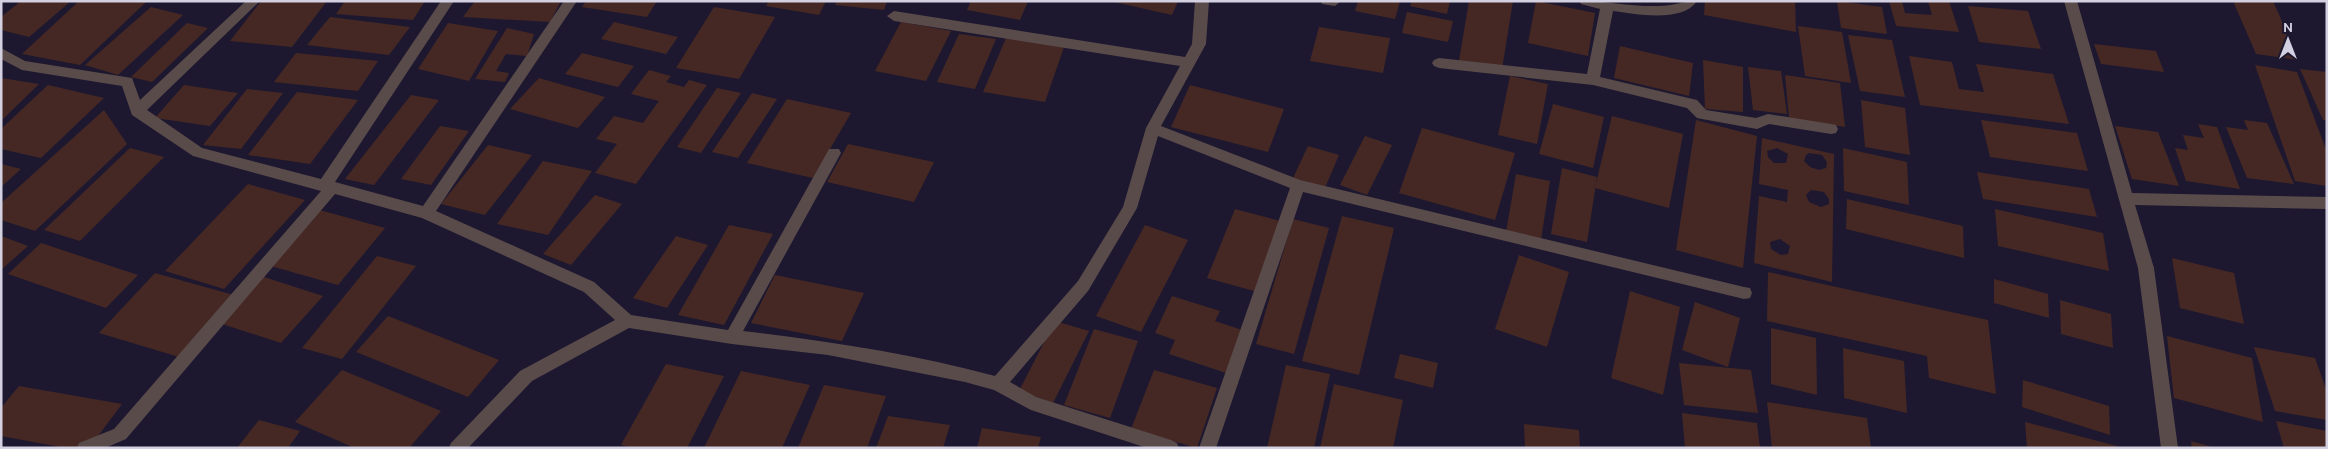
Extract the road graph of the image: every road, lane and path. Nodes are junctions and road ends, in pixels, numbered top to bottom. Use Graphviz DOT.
graph roads {
  1 [pos="254,1"];
  2 [pos="448,1"];
  3 [pos="571,1"];
  4 [pos="1202,1"];
  5 [pos="1327,1"];
  6 [pos="1334,1"];
  7 [pos="1586,1"];
  8 [pos="1691,1"];
  9 [pos="2070,1"];
  10 [pos="1607,6"];
  11 [pos="894,16"];
  12 [pos="1,53"];
  13 [pos="1189,63"];
  14 [pos="1440,63"];
  15 [pos="1593,80"];
  16 [pos="137,111"];
  17 [pos="1153,128"];
  18 [pos="1831,129"];
  19 [pos="834,153"];
  20 [pos="1298,185"];
  21 [pos="329,186"];
  22 [pos="2127,198"];
  23 [pos="2327,203"];
  24 [pos="426,213"];
  25 [pos="1744,293"];
  26 [pos="627,321"];
  27 [pos="732,337"];
  28 [pos="998,384"];
  29 [pos="85,448"];
  30 [pos="457,448"];
  31 [pos="1171,448"];
  32 [pos="1207,448"];
  33 [pos="2170,448"];
  1 -- 16 [label="street"];
  2 -- 21 [label="street"];
  3 -- 24 [label="street"];
  4 -- 13 [label="street"];
  5 -- 6 [label="street"];
  7 -- 10 [label="street"];
  8 -- 10 [label="street"];
  9 -- 22 [label="street"];
  10 -- 15 [label="street"];
  11 -- 13 [label="street"];
  12 -- 16 [label="street"];
  13 -- 17 [label="street"];
  14 -- 15 [label="street"];
  15 -- 18 [label="street"];
  16 -- 21 [label="street"];
  17 -- 20 [label="street"];
  17 -- 28 [label="street"];
  19 -- 27 [label="street"];
  20 -- 25 [label="street"];
  20 -- 32 [label="street"];
  21 -- 24 [label="street"];
  21 -- 29 [label="street"];
  22 -- 23 [label="street"];
  22 -- 33 [label="street"];
  24 -- 26 [label="street"];
  26 -- 27 [label="street"];
  26 -- 30 [label="street"];
  27 -- 28 [label="street"];
  28 -- 31 [label="street"];
}
